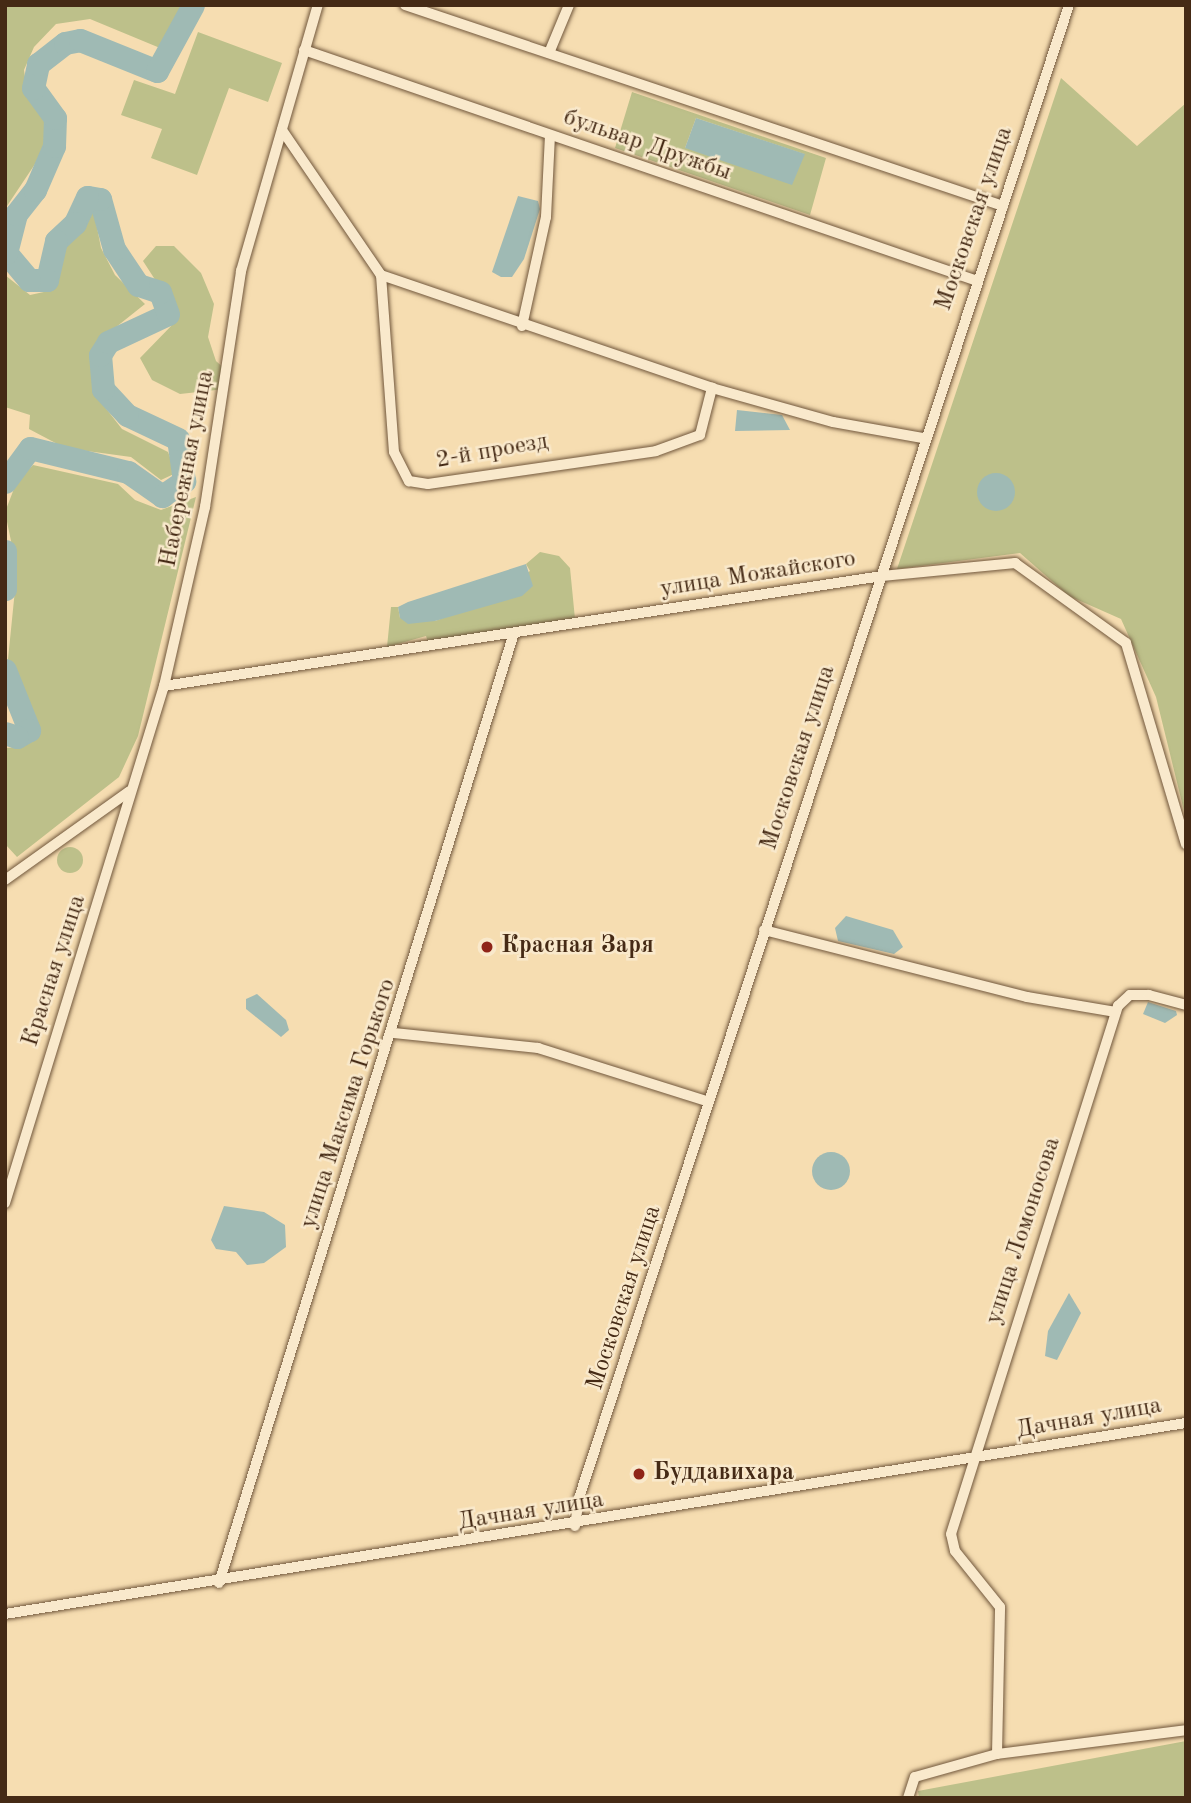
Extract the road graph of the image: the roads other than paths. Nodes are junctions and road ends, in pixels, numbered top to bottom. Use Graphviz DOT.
graph roads {
  1 [pos="318,5"];
  2 [pos="405,5"];
  3 [pos="569,5"];
  4 [pos="1069,5"];
  5 [pos="304,50"];
  6 [pos="549,53"];
  7 [pos="282,130"];
  8 [pos="550,136"];
  9 [pos="1003,206"];
  10 [pos="381,275"];
  11 [pos="977,281"];
  12 [pos="522,326"];
  13 [pos="712,388"];
  14 [pos="923,438"];
  15 [pos="882,576"];
  16 [pos="513,636"];
  17 [pos="164,686"];
  18 [pos="130,791"];
  19 [pos="1186,844"];
  20 [pos="5,880"];
  21 [pos="764,930"];
  22 [pos="1186,1005"];
  23 [pos="1116,1012"];
  24 [pos="394,1033"];
  25 [pos="709,1102"];
  26 [pos="5,1203"];
  27 [pos="1186,1423"];
  28 [pos="971,1462"];
  29 [pos="575,1526"];
  30 [pos="219,1583"];
  31 [pos="5,1614"];
  32 [pos="1186,1730"];
  33 [pos="997,1754"];
  34 [pos="908,1798"];
  1 -- 5 [label="street, Набережная улица"];
  2 -- 6 [label="street"];
  3 -- 6 [label="street"];
  4 -- 9 [label="street, Московская улица"];
  5 -- 7 [label="street, Набережная улица"];
  5 -- 8 [label="street, бульвар Дружбы"];
  6 -- 9 [label="street"];
  7 -- 10 [label="street, 2-й проезд"];
  7 -- 17 [label="street, Набережная улица"];
  8 -- 11 [label="street, бульвар Дружбы"];
  8 -- 12 [label="street"];
  9 -- 11 [label="street, Московская улица"];
  10 -- 12 [label="street"];
  10 -- 13 [label="street, 2-й проезд"];
  11 -- 14 [label="street, Московская улица"];
  12 -- 13 [label="street"];
  13 -- 14 [label="street"];
  14 -- 15 [label="street, Московская улица"];
  15 -- 16 [label="street, улица Можайского"];
  15 -- 19 [label="street, улица Можайского"];
  15 -- 21 [label="street, Московская улица"];
  16 -- 17 [label="street, улица Можайского"];
  16 -- 24 [label="street, улица Максима Горького"];
  17 -- 18 [label="street, Набережная улица"];
  18 -- 20 [label="street"];
  18 -- 26 [label="street, Красная улица"];
  21 -- 23 [label="street"];
  21 -- 25 [label="street, Московская улица"];
  22 -- 23 [label="street"];
  23 -- 28 [label="street, улица Ломоносова"];
  24 -- 25 [label="street"];
  24 -- 30 [label="street, улица Максима Горького"];
  25 -- 29 [label="street, Московская улица"];
  27 -- 28 [label="street, Дачная улица"];
  28 -- 29 [label="street, Дачная улица"];
  28 -- 33 [label="street, улица Ломоносова"];
  29 -- 30 [label="street, Дачная улица"];
  30 -- 31 [label="street, Дачная улица"];
  32 -- 33 [label="street"];
  33 -- 34 [label="street"];
}
